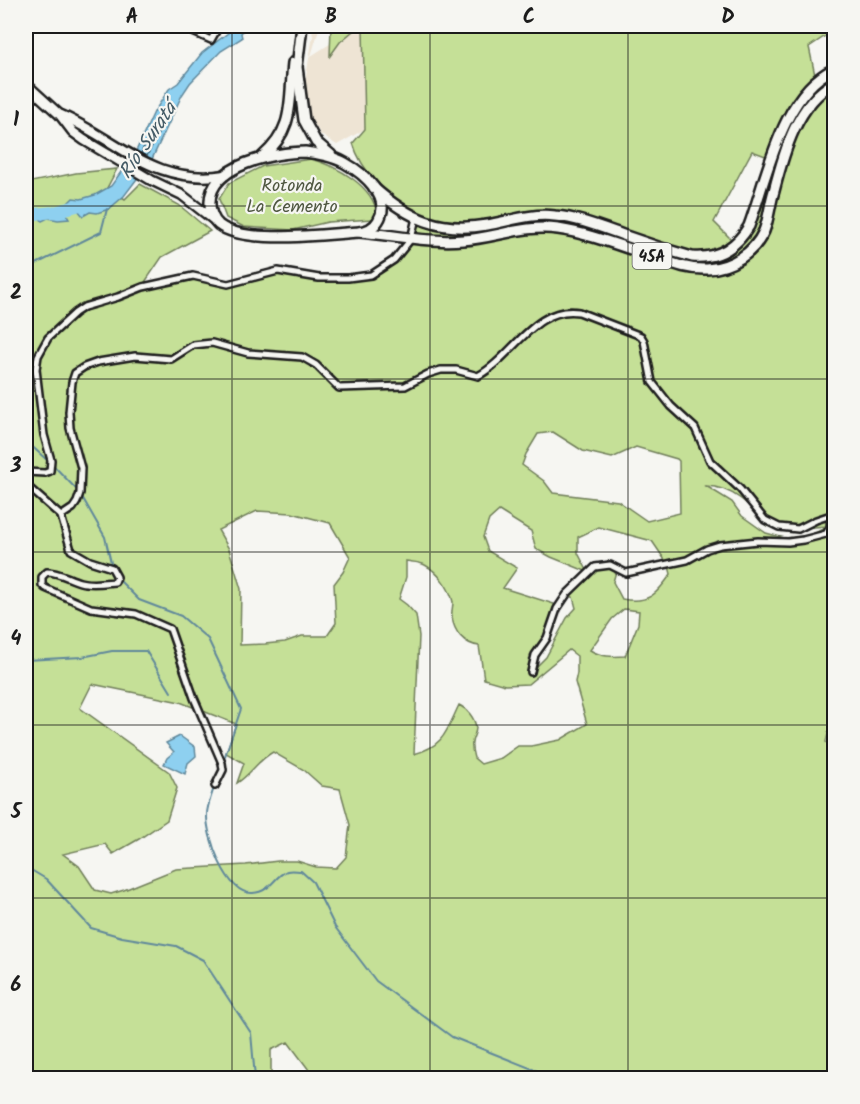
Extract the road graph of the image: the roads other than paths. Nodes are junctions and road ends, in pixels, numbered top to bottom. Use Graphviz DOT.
graph roads {
  1 [pos="179,26"];
  2 [pos="219,26"];
  3 [pos="301,26"];
  4 [pos="834,69"];
  5 [pos="834,83"];
  6 [pos="26,84"];
  7 [pos="60,115"];
  8 [pos="261,158"];
  9 [pos="338,160"];
  10 [pos="225,175"];
  11 [pos="374,188"];
  12 [pos="416,218"];
  13 [pos="219,224"];
  14 [pos="359,232"];
  15 [pos="411,239"];
  16 [pos="26,472"];
  17 [pos="26,484"];
  18 [pos="832,515"];
  19 [pos="61,516"];
  20 [pos="531,672"];
  21 [pos="215,786"];
  1 -- 2 [label="street"];
  3 -- 8 [label="highway"];
  3 -- 9 [label="highway"];
  4 -- 12 [label="highway, 45A"];
  5 -- 15 [label="highway, 45A"];
  6 -- 7 [label="main road, 45A"];
  7 -- 10 [label="main road, 45A"];
  7 -- 13 [label="main road, 45A"];
  8 -- 9 [label="highway, 45A"];
  8 -- 10 [label="highway, 45A"];
  9 -- 11 [label="highway, 45A"];
  10 -- 13 [label="highway"];
  11 -- 12 [label="highway, 45A"];
  11 -- 14 [label="highway"];
  12 -- 15 [label="street"];
  13 -- 14 [label="highway, 45A"];
  14 -- 15 [label="highway, 45A"];
  15 -- 16 [label="street"];
  17 -- 19 [label="street"];
  18 -- 19 [label="street"];
  18 -- 20 [label="street"];
  19 -- 21 [label="street"];
}
